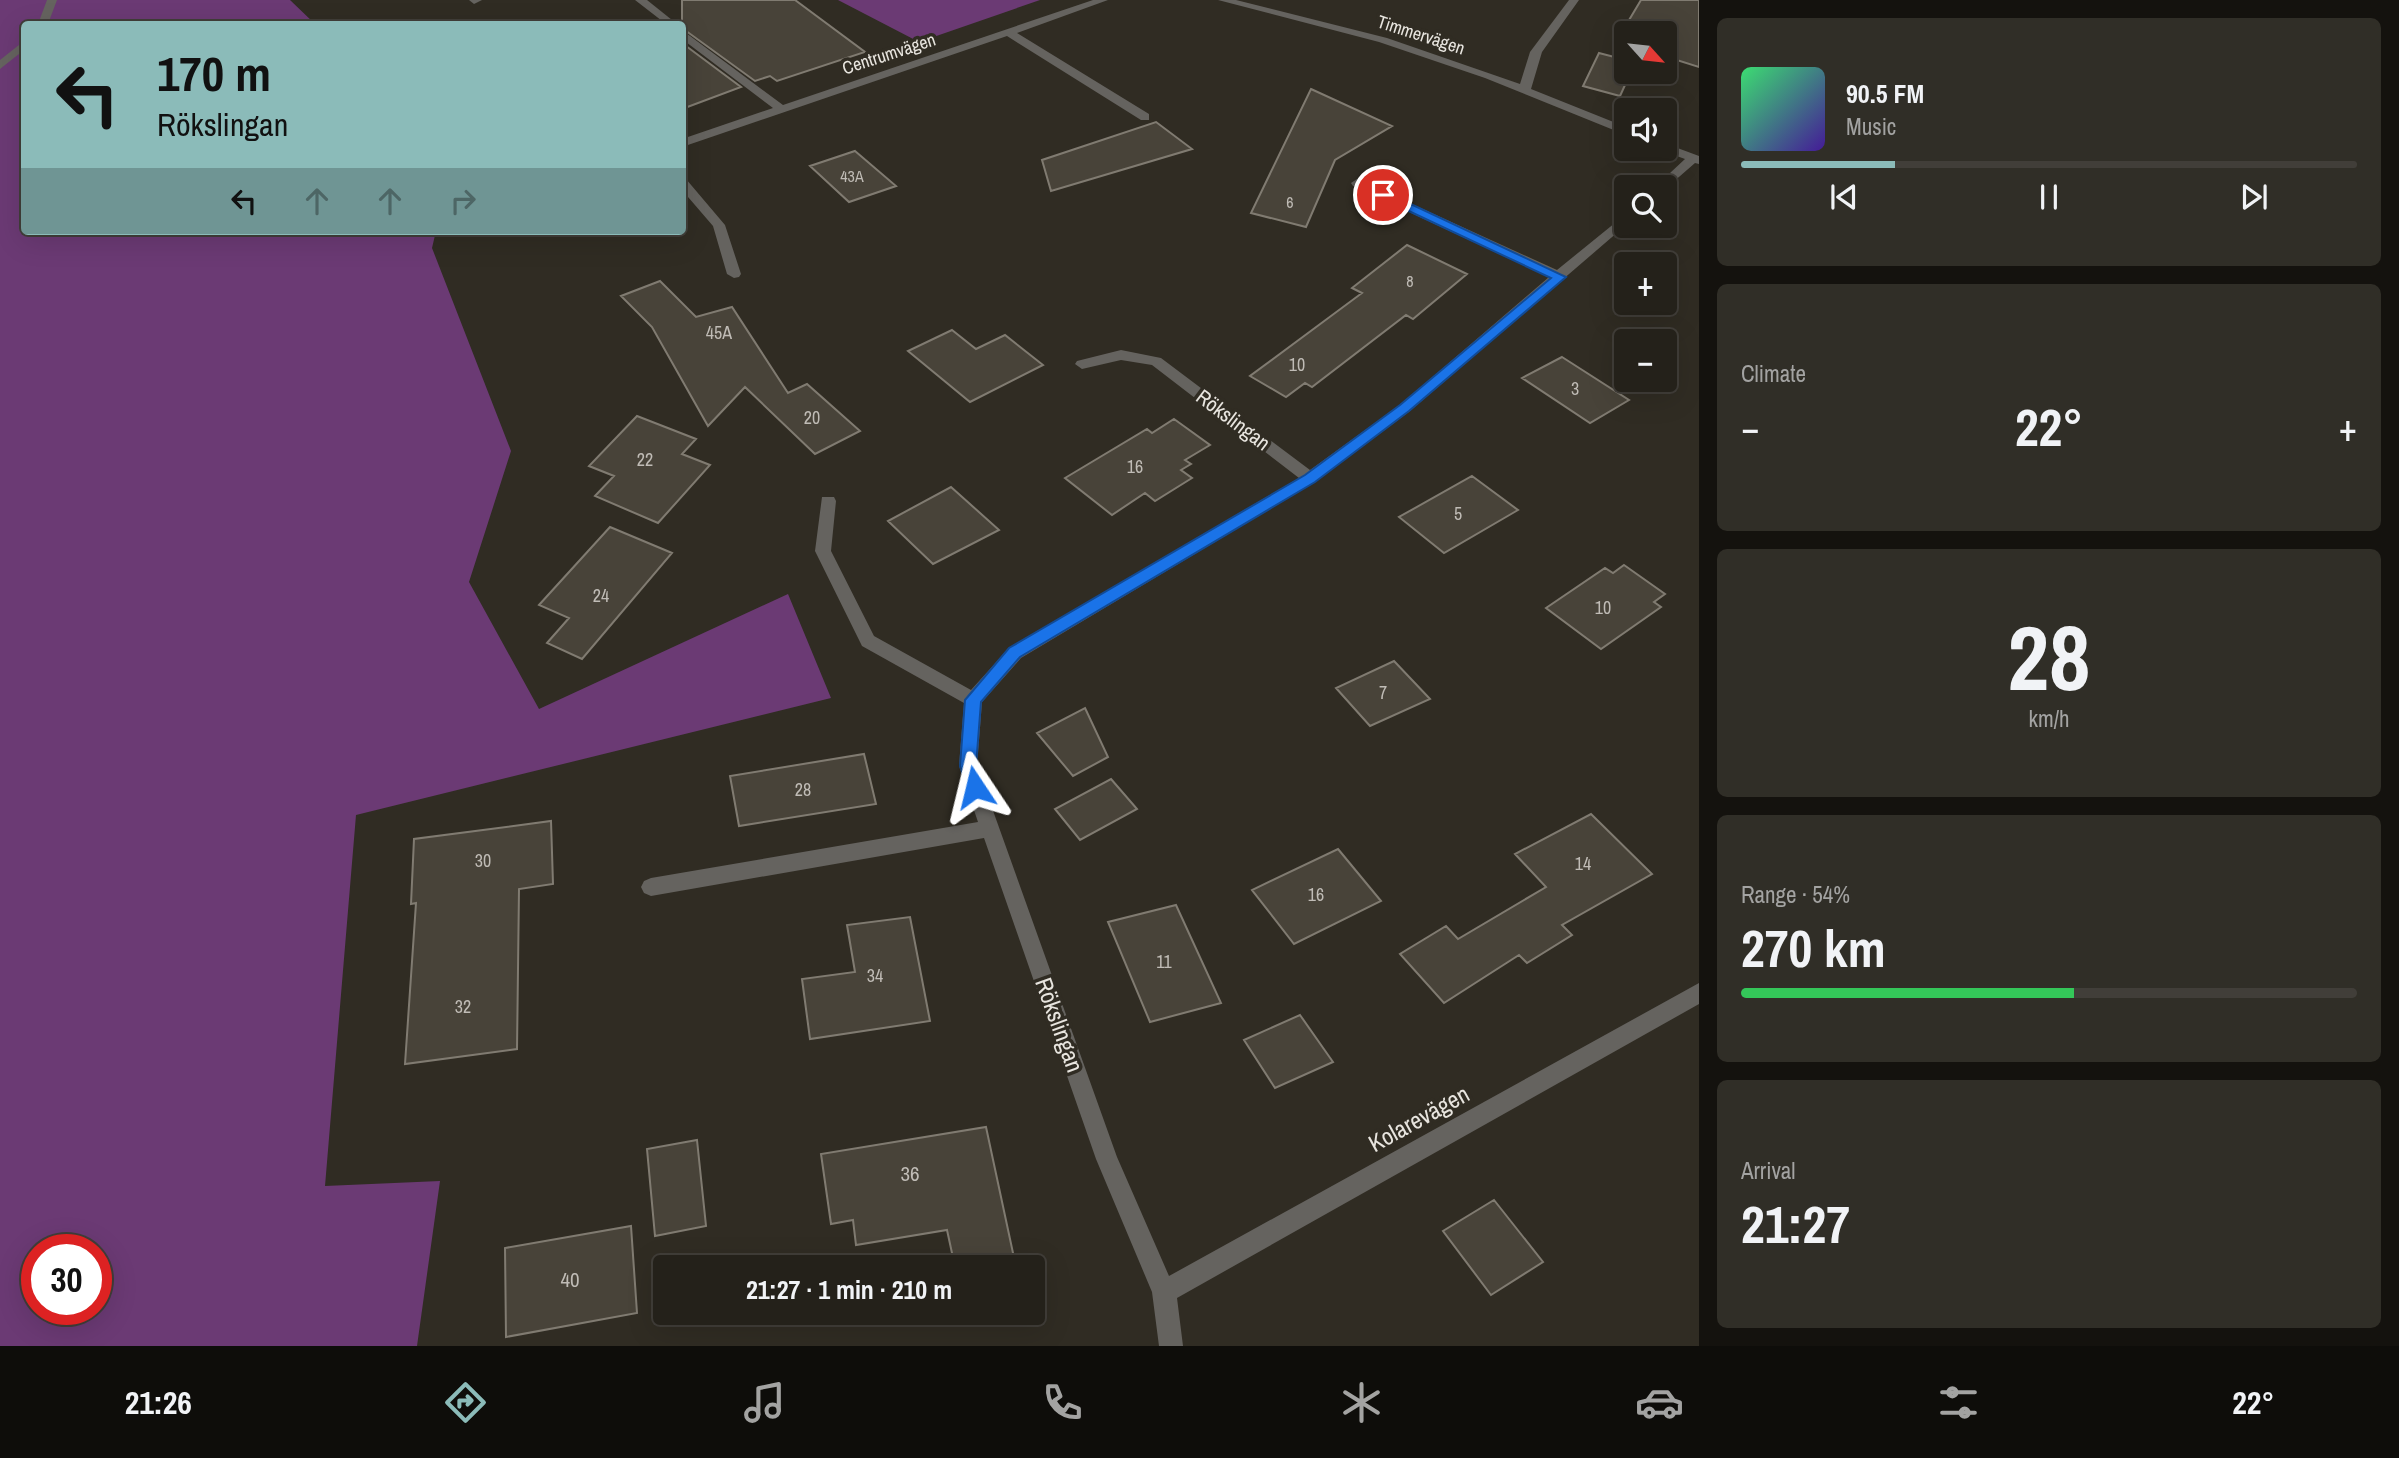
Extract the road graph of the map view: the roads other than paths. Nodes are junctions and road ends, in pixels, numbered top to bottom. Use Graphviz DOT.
graph roads {
  1 [pos="52,0"];
  2 [pos="640,0"];
  3 [pos="1103,0"];
  4 [pos="1223,0"];
  5 [pos="1574,0"];
  6 [pos="44,21"];
  7 [pos="668,21"];
  8 [pos="1009,33"];
  9 [pos="686,36"];
  10 [pos="21,47"];
  11 [pos="0,66"];
  12 [pos="1524,91"];
  13 [pos="780,108"];
  14 [pos="1145,117"];
  15 [pos="1614,126"];
  16 [pos="686,142"];
  17 [pos="1677,152"];
  18 [pos="1696,159"];
  19 [pos="1676,175"];
  20 [pos="1357,183"];
  21 [pos="686,186"];
  22 [pos="1614,229"];
  23 [pos="734,274"];
  24 [pos="1559,277"];
  25 [pos="1082,364"];
  26 [pos="1310,478"];
  27 [pos="828,501"];
  28 [pos="973,700"];
  29 [pos="988,829"];
  30 [pos="651,887"];
  31 [pos="1699,993"];
  32 [pos="1164,1292"];
  33 [pos="1171,1346"];
  1 -- 6 [label="street"];
  2 -- 7 [label="street"];
  3 -- 8 [label="street, Centrumvägen"];
  4 -- 12 [label="street, Timmervägen"];
  5 -- 12 [label="street"];
  8 -- 13 [label="street, Centrumvägen"];
  8 -- 14 [label="street"];
  9 -- 13 [label="street"];
  10 -- 11 [label="street"];
  12 -- 15 [label="street, Timmervägen"];
  13 -- 16 [label="street, Centrumvägen"];
  17 -- 18 [label="street"];
  18 -- 19 [label="street"];
  20 -- 24 [label="street"];
  21 -- 23 [label="street"];
  22 -- 24 [label="street"];
  24 -- 26 [label="street"];
  25 -- 26 [label="street, Rökslingan"];
  26 -- 28 [label="street"];
  27 -- 28 [label="street"];
  28 -- 29 [label="street, Rökslingan"];
  29 -- 30 [label="street"];
  29 -- 32 [label="street, Rökslingan"];
  31 -- 32 [label="street, Kolarevägen"];
  32 -- 33 [label="street, Rökslingan"];
}
